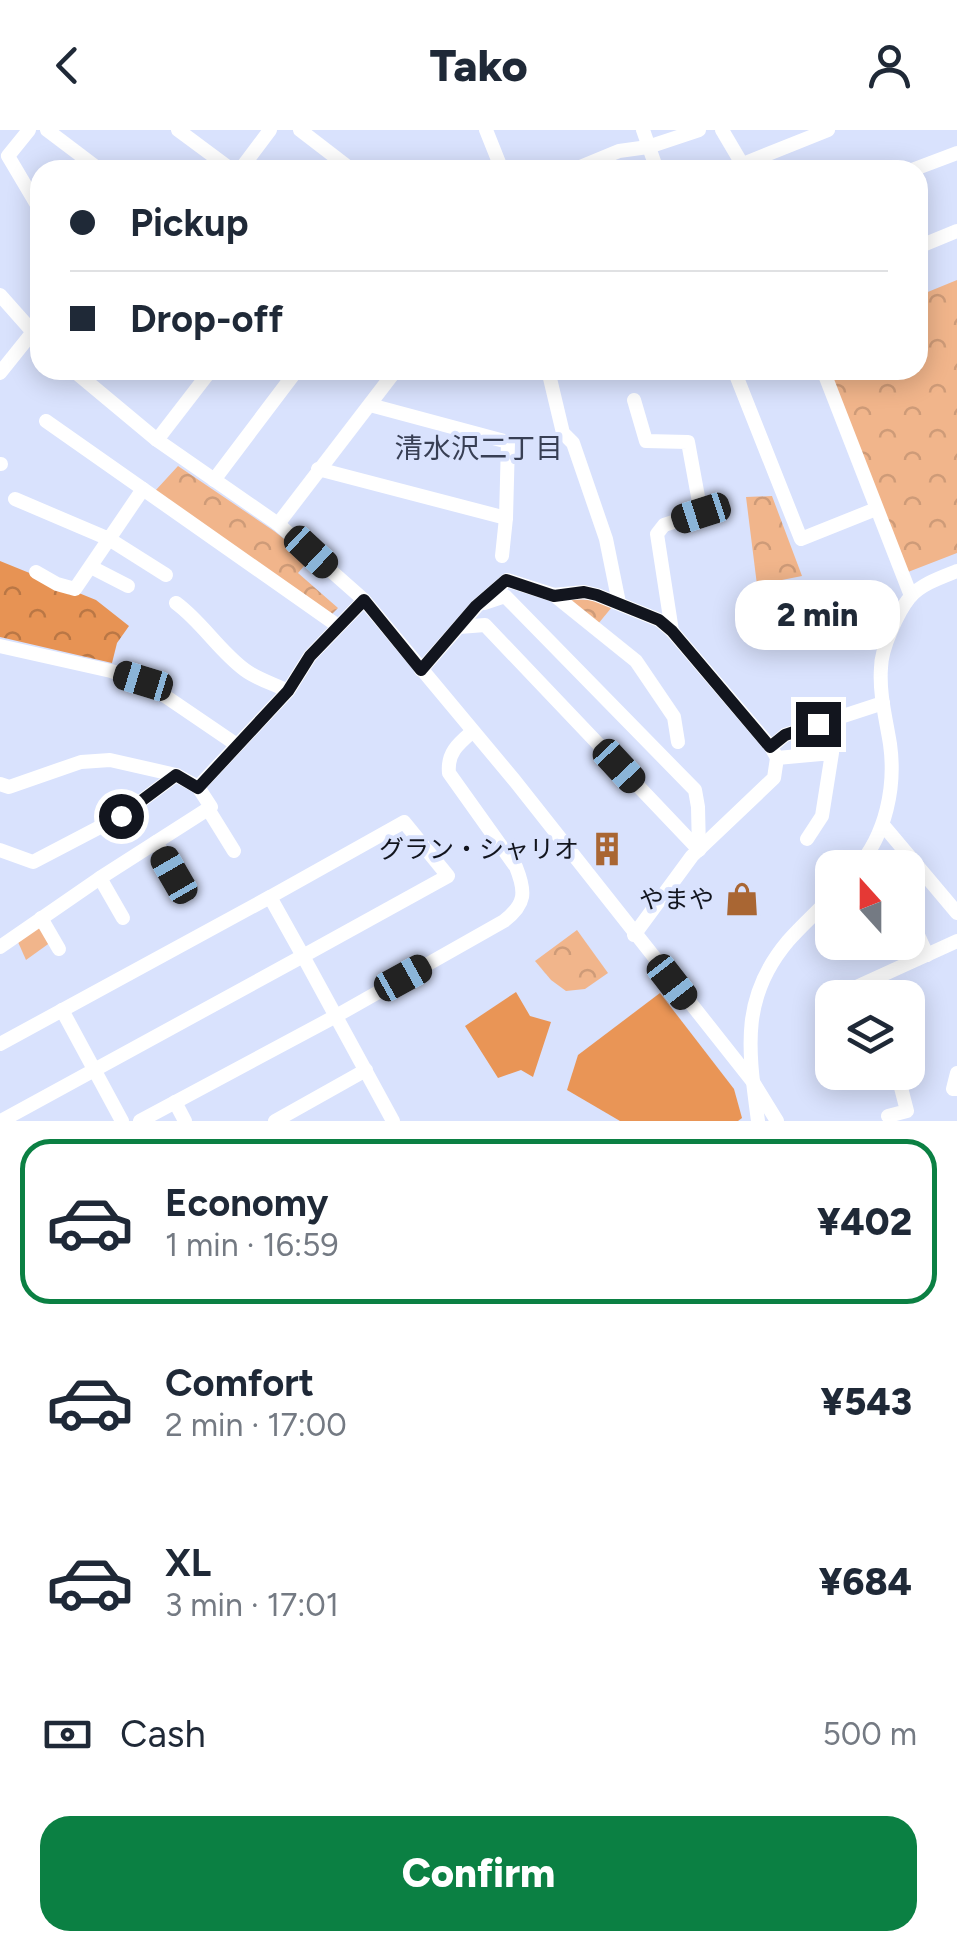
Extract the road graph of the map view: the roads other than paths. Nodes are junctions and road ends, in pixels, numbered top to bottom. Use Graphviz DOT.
graph roads {
  1 [pos="29,130"];
  2 [pos="47,130"];
  3 [pos="178,130"];
  4 [pos="270,130"];
  5 [pos="300,130"];
  6 [pos="486,130"];
  7 [pos="644,130"];
  8 [pos="699,130"];
  9 [pos="722,130"];
  10 [pos="828,130"];
  11 [pos="648,147"];
  12 [pos="957,152"];
  13 [pos="87,160"];
  14 [pos="218,160"];
  15 [pos="248,160"];
  16 [pos="339,160"];
  17 [pos="498,160"];
  18 [pos="597,160"];
  19 [pos="653,160"];
  20 [pos="740,160"];
  21 [pos="760,160"];
  22 [pos="928,164"];
  23 [pos="30,193"];
  24 [pos="957,231"];
  25 [pos="928,243"];
  26 [pos="0,295"];
  27 [pos="30,330"];
  28 [pos="30,343"];
  29 [pos="0,373"];
  30 [pos="88,380"];
  31 [pos="204,380"];
  32 [pos="290,380"];
  33 [pos="389,380"];
  34 [pos="550,380"];
  35 [pos="738,380"];
  36 [pos="827,380"];
  37 [pos="634,400"];
  38 [pos="370,406"];
  39 [pos="46,422"];
  40 [pos="157,440"];
  41 [pos="318,469"];
  42 [pos="214,480"];
  43 [pos="143,489"];
  44 [pos="14,499"];
  45 [pos="876,509"];
  46 [pos="506,518"];
  47 [pos="278,524"];
  48 [pos="109,539"];
  49 [pos="502,556"];
  50 [pos="90,568"];
  51 [pos="957,570"];
  52 [pos="36,572"];
  53 [pos="166,576"];
  54 [pos="128,586"];
  55 [pos="554,596"];
  56 [pos="911,596"];
  57 [pos="364,600"];
  58 [pos="619,602"];
  59 [pos="176,604"];
  60 [pos="476,606"];
  61 [pos="338,626"];
  62 [pos="460,627"];
  63 [pos="672,631"];
  64 [pos="0,646"];
  65 [pos="421,670"];
  66 [pos="288,691"];
  67 [pos="883,703"];
  68 [pos="472,732"];
  69 [pos="678,742"];
  70 [pos="237,744"];
  71 [pos="774,753"];
  72 [pos="176,775"];
  73 [pos="0,784"];
  74 [pos="198,788"];
  75 [pos="208,810"];
  76 [pos="884,825"];
  77 [pos="807,838"];
  78 [pos="156,842"];
  79 [pos="0,850"];
  80 [pos="699,850"];
  81 [pos="870,850"];
  82 [pos="234,851"];
  83 [pos="174,875"];
  84 [pos="100,878"];
  85 [pos="270,897"];
  86 [pos="957,912"];
  87 [pos="815,913"];
  88 [pos="41,918"];
  89 [pos="124,918"];
  90 [pos="634,934"];
  91 [pos="957,941"];
  92 [pos="0,947"];
  93 [pos="59,949"];
  94 [pos="925,951"];
  95 [pos="927,955"];
  96 [pos="302,956"];
  97 [pos="872,980"];
  98 [pos="62,1010"];
  99 [pos="336,1016"];
  100 [pos="0,1044"];
  101 [pos="94,1070"];
  102 [pos="366,1070"];
  103 [pos="957,1073"];
  104 [pos="753,1082"];
  105 [pos="957,1089"];
  106 [pos="902,1090"];
  107 [pos="175,1102"];
  108 [pos="888,1116"];
  109 [pos="1,1121"];
  110 [pos="122,1121"];
  111 [pos="140,1121"];
  112 [pos="185,1121"];
  113 [pos="275,1121"];
  114 [pos="393,1121"];
  115 [pos="758,1121"];
  116 [pos="776,1121"];
  1 -- 23 [label="street"];
  2 -- 13 [label="street"];
  3 -- 14 [label="street"];
  4 -- 15 [label="street"];
  5 -- 16 [label="street"];
  6 -- 17 [label="street"];
  7 -- 11 [label="street"];
  8 -- 11 [label="street"];
  9 -- 20 [label="street"];
  10 -- 21 [label="street"];
  11 -- 18 [label="street"];
  11 -- 19 [label="street"];
  12 -- 22 [label="street"];
  24 -- 25 [label="street"];
  26 -- 27 [label="street"];
  28 -- 29 [label="street"];
  30 -- 40 [label="street"];
  31 -- 40 [label="street"];
  32 -- 42 [label="street"];
  33 -- 38 [label="street"];
  34 -- 58 [label="street"];
  35 -- 45 [label="street"];
  36 -- 45 [label="street"];
  37 -- 63 [label="street"];
  38 -- 41 [label="street"];
  38 -- 46 [label="street"];
  39 -- 43 [label="street"];
  40 -- 42 [label="street"];
  41 -- 46 [label="street"];
  41 -- 47 [label="street"];
  42 -- 47 [label="street"];
  43 -- 48 [label="street"];
  43 -- 61 [label="street"];
  44 -- 48 [label="street"];
  45 -- 56 [label="street"];
  46 -- 49 [label="street"];
  47 -- 57 [label="street"];
  48 -- 50 [label="street"];
  48 -- 53 [label="street"];
  50 -- 52 [label="street"];
  50 -- 54 [label="street"];
  51 -- 56 [label="street"];
  55 -- 58 [label="street"];
  55 -- 60 [label="street"];
  55 -- 69 [label="street"];
  56 -- 67 [label="street"];
  57 -- 61 [label="street"];
  57 -- 65 [label="street"];
  58 -- 63 [label="street"];
  59 -- 66 [label="street"];
  60 -- 62 [label="street"];
  60 -- 80 [label="street"];
  61 -- 66 [label="street"];
  62 -- 65 [label="street"];
  62 -- 80 [label="street"];
  63 -- 71 [label="street"];
  64 -- 70 [label="street"];
  65 -- 68 [label="street"];
  66 -- 70 [label="street"];
  67 -- 71 [label="street"];
  67 -- 76 [label="street"];
  68 -- 90 [label="street"];
  68 -- 99 [label="street"];
  70 -- 74 [label="street"];
  71 -- 77 [label="street"];
  71 -- 80 [label="street"];
  72 -- 73 [label="street"];
  72 -- 74 [label="street"];
  72 -- 79 [label="street"];
  74 -- 75 [label="street"];
  75 -- 78 [label="street"];
  75 -- 82 [label="street"];
  76 -- 81 [label="street"];
  76 -- 86 [label="street"];
  78 -- 83 [label="street"];
  78 -- 84 [label="street"];
  80 -- 90 [label="street"];
  84 -- 88 [label="street"];
  84 -- 89 [label="street"];
  85 -- 96 [label="street"];
  85 -- 96 [label="street"];
  85 -- 98 [label="street"];
  87 -- 104 [label="street"];
  88 -- 92 [label="street"];
  88 -- 93 [label="street"];
  90 -- 104 [label="street"];
  91 -- 95 [label="street"];
  94 -- 95 [label="street"];
  95 -- 97 [label="street"];
  96 -- 99 [label="street"];
  96 -- 101 [label="street"];
  98 -- 100 [label="street"];
  98 -- 101 [label="street"];
  99 -- 102 [label="street"];
  99 -- 107 [label="street"];
  101 -- 109 [label="street"];
  101 -- 110 [label="street"];
  102 -- 113 [label="street"];
  102 -- 114 [label="street"];
  103 -- 105 [label="street"];
  104 -- 115 [label="street"];
  104 -- 116 [label="street"];
  106 -- 108 [label="street"];
  107 -- 111 [label="street"];
  107 -- 112 [label="street"];
}
